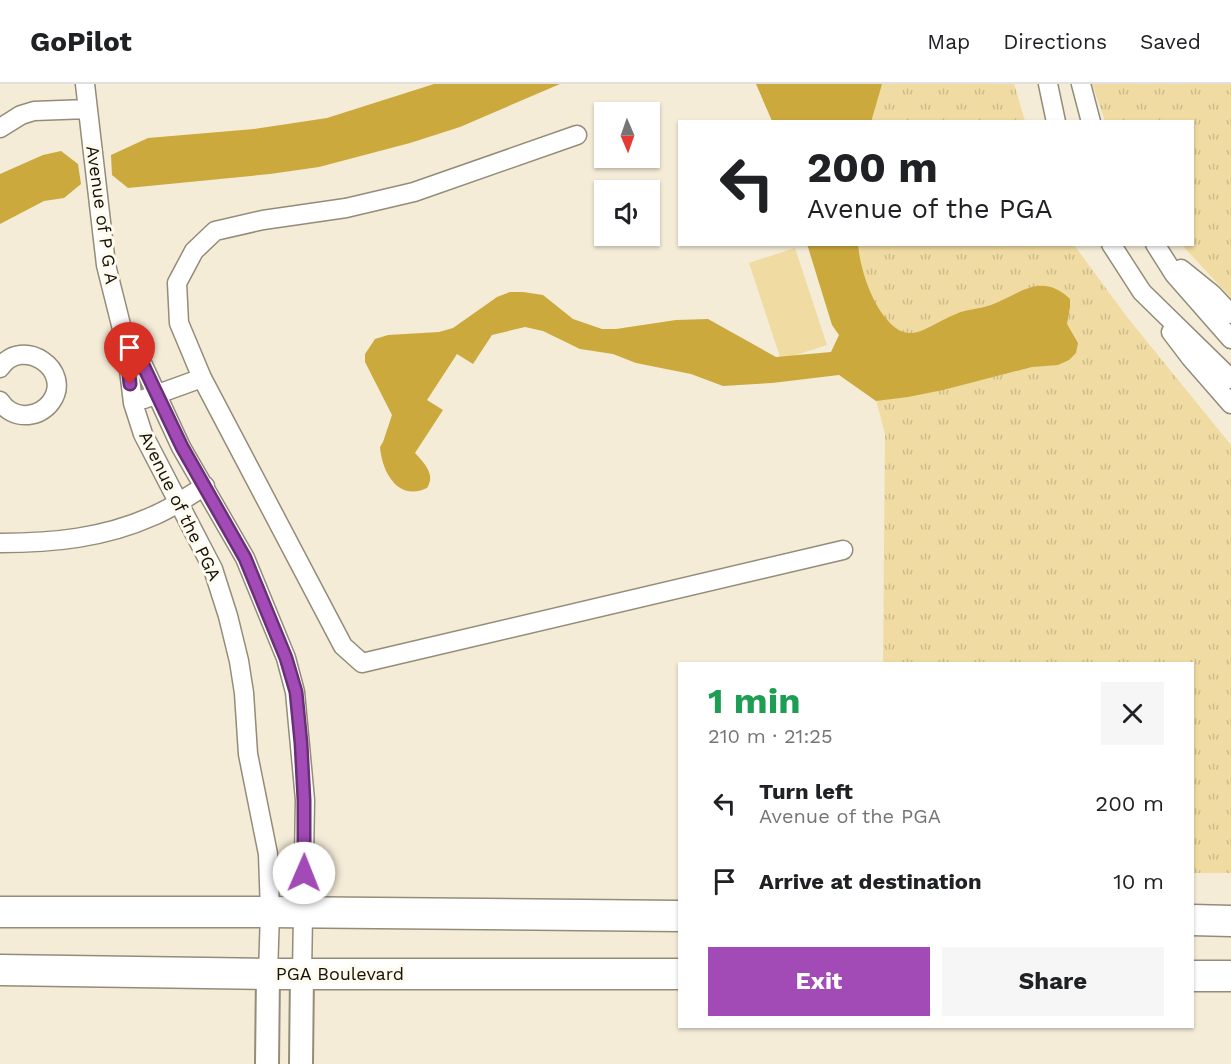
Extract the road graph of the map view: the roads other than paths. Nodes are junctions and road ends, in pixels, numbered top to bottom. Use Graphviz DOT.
graph roads {
  1 [pos="85,84"];
  2 [pos="1048,84"];
  3 [pos="1081,84"];
  4 [pos="88,109"];
  5 [pos="1056,120"];
  6 [pos="1091,120"];
  7 [pos="0,128"];
  8 [pos="577,135"];
  9 [pos="1112,246"];
  10 [pos="1159,250"];
  11 [pos="1142,292"];
  12 [pos="1231,314"];
  13 [pos="1231,339"];
  14 [pos="126,345"];
  15 [pos="1212,360"];
  16 [pos="0,368"];
  17 [pos="202,378"];
  18 [pos="1231,380"];
  19 [pos="156,394"];
  20 [pos="0,401"];
  21 [pos="133,403"];
  22 [pos="1231,404"];
  23 [pos="205,486"];
  24 [pos="178,503"];
  25 [pos="0,543"];
  26 [pos="843,550"];
  27 [pos="0,912"];
  28 [pos="270,912"];
  29 [pos="303,913"];
  30 [pos="678,916"];
  31 [pos="1194,920"];
  32 [pos="1231,921"];
  33 [pos="0,970"];
  34 [pos="671,973"];
  35 [pos="268,974"];
  36 [pos="302,974"];
  37 [pos="1194,976"];
  38 [pos="1231,976"];
  39 [pos="267,1064"];
  40 [pos="301,1064"];
  1 -- 4 [label="street, Avenue of P G A"];
  2 -- 5 [label="street"];
  3 -- 6 [label="street"];
  4 -- 7 [label="street"];
  4 -- 14 [label="street, Avenue of P G A"];
  8 -- 17 [label="street"];
  9 -- 11 [label="street"];
  10 -- 12 [label="street"];
  10 -- 13 [label="street"];
  11 -- 15 [label="street"];
  11 -- 22 [label="street"];
  13 -- 15 [label="street"];
  14 -- 19 [label="street, Avenue of the PGA"];
  14 -- 21 [label="street, Avenue of the PGA"];
  15 -- 18 [label="street"];
  16 -- 20 [label="street"];
  17 -- 19 [label="street"];
  17 -- 26 [label="street"];
  19 -- 21 [label="street"];
  19 -- 23 [label="street, Avenue of the PGA"];
  21 -- 24 [label="street, Avenue of the PGA"];
  23 -- 24 [label="street"];
  23 -- 29 [label="street, Avenue of the PGA"];
  24 -- 25 [label="street"];
  24 -- 28 [label="street, Avenue of the PGA"];
  27 -- 28 [label="main road"];
  28 -- 29 [label="main road"];
  28 -- 35 [label="street, Avenue of the PGA"];
  29 -- 30 [label="main road"];
  29 -- 36 [label="street, Avenue of the PGA"];
  31 -- 32 [label="main road"];
  33 -- 35 [label="main road, PGA Boulevard"];
  34 -- 36 [label="main road, PGA Boulevard"];
  35 -- 36 [label="main road, PGA Boulevard"];
  35 -- 39 [label="street"];
  36 -- 40 [label="street"];
  37 -- 38 [label="main road"];
}
